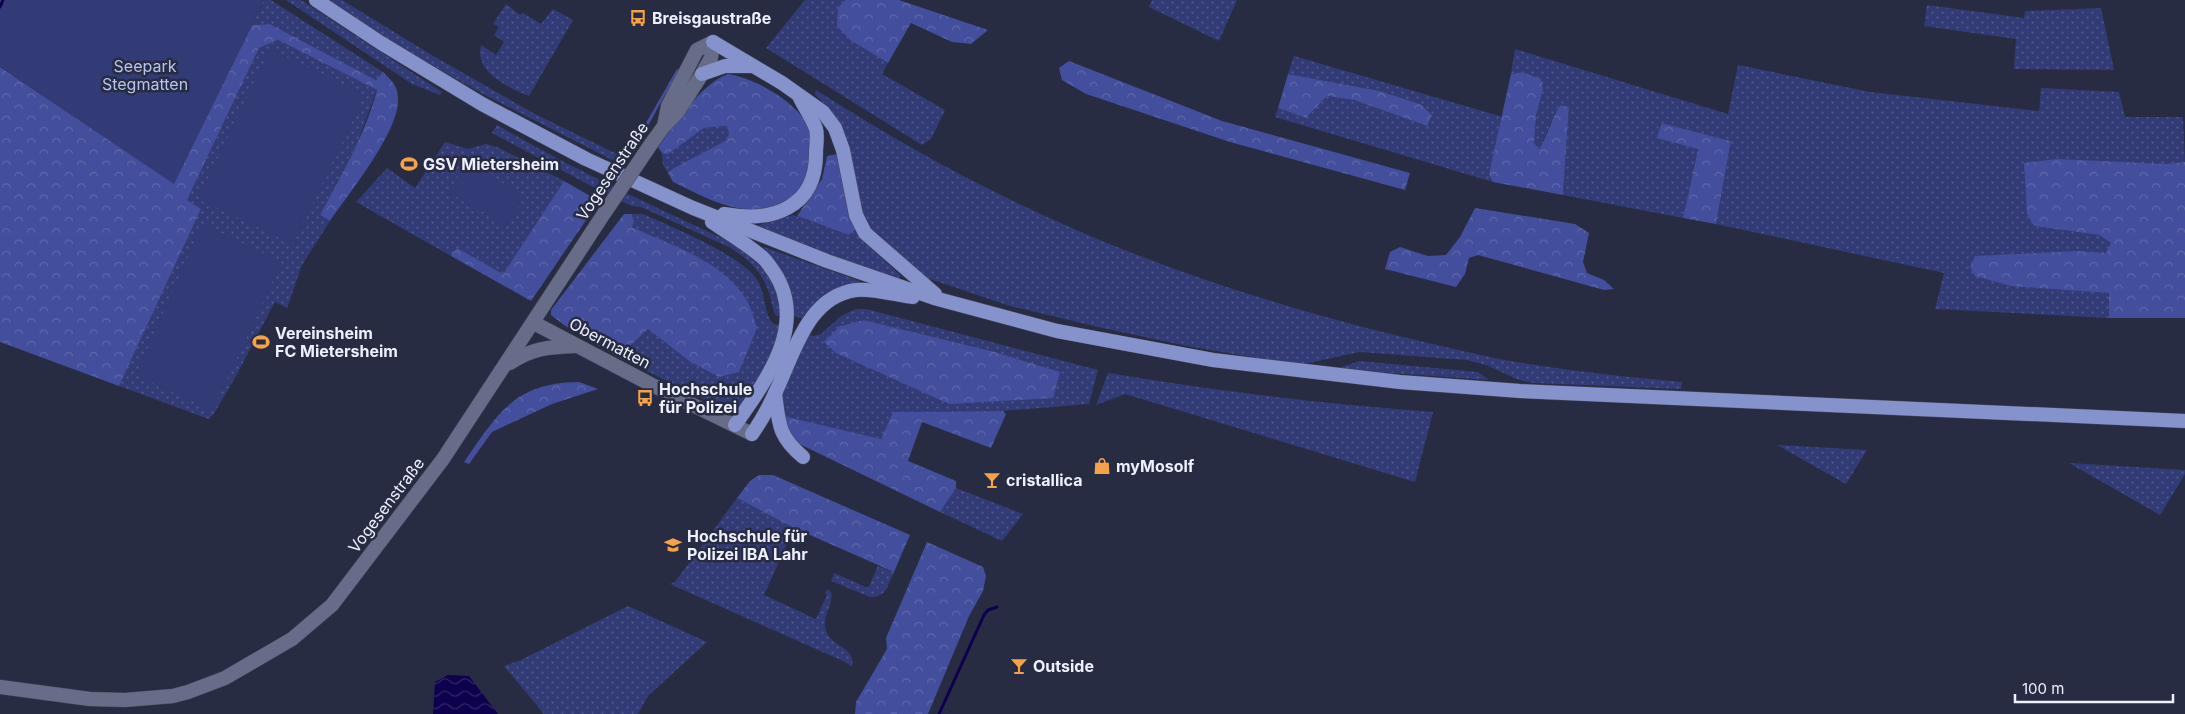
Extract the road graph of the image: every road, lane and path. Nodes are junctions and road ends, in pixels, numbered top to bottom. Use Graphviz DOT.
graph roads {
  1 [pos="316,0"];
  2 [pos="714,42"];
  3 [pos="753,66"];
  4 [pos="702,74"];
  5 [pos="798,95"];
  6 [pos="664,126"];
  7 [pos="693,208"];
  8 [pos="944,301"];
  9 [pos="534,322"];
  10 [pos="577,346"];
  11 [pos="507,364"];
  12 [pos="775,393"];
  13 [pos="2185,421"];
  14 [pos="735,425"];
  15 [pos="752,434"];
  16 [pos="803,457"];
  17 [pos="0,688"];
  1 -- 7 [label="main road"];
  2 -- 3 [label="main road"];
  2 -- 4 [label="street, Vogesenstraße"];
  2 -- 6 [label="street, Vogesenstraße"];
  3 -- 4 [label="main road"];
  3 -- 5 [label="main road"];
  4 -- 6 [label="street, Vogesenstraße"];
  5 -- 7 [label="main road"];
  5 -- 8 [label="main road"];
  6 -- 9 [label="street, Vogesenstraße, bridge"];
  7 -- 8 [label="main road"];
  7 -- 14 [label="main road"];
  8 -- 12 [label="main road"];
  8 -- 13 [label="main road"];
  9 -- 10 [label="street, Obermatten"];
  9 -- 11 [label="street, Vogesenstraße"];
  10 -- 11 [label="street"];
  10 -- 14 [label="street, Obermatten"];
  11 -- 17 [label="street, Vogesenstraße"];
  12 -- 15 [label="main road"];
  12 -- 16 [label="main road"];
  14 -- 15 [label="street, Obermatten"];
}
